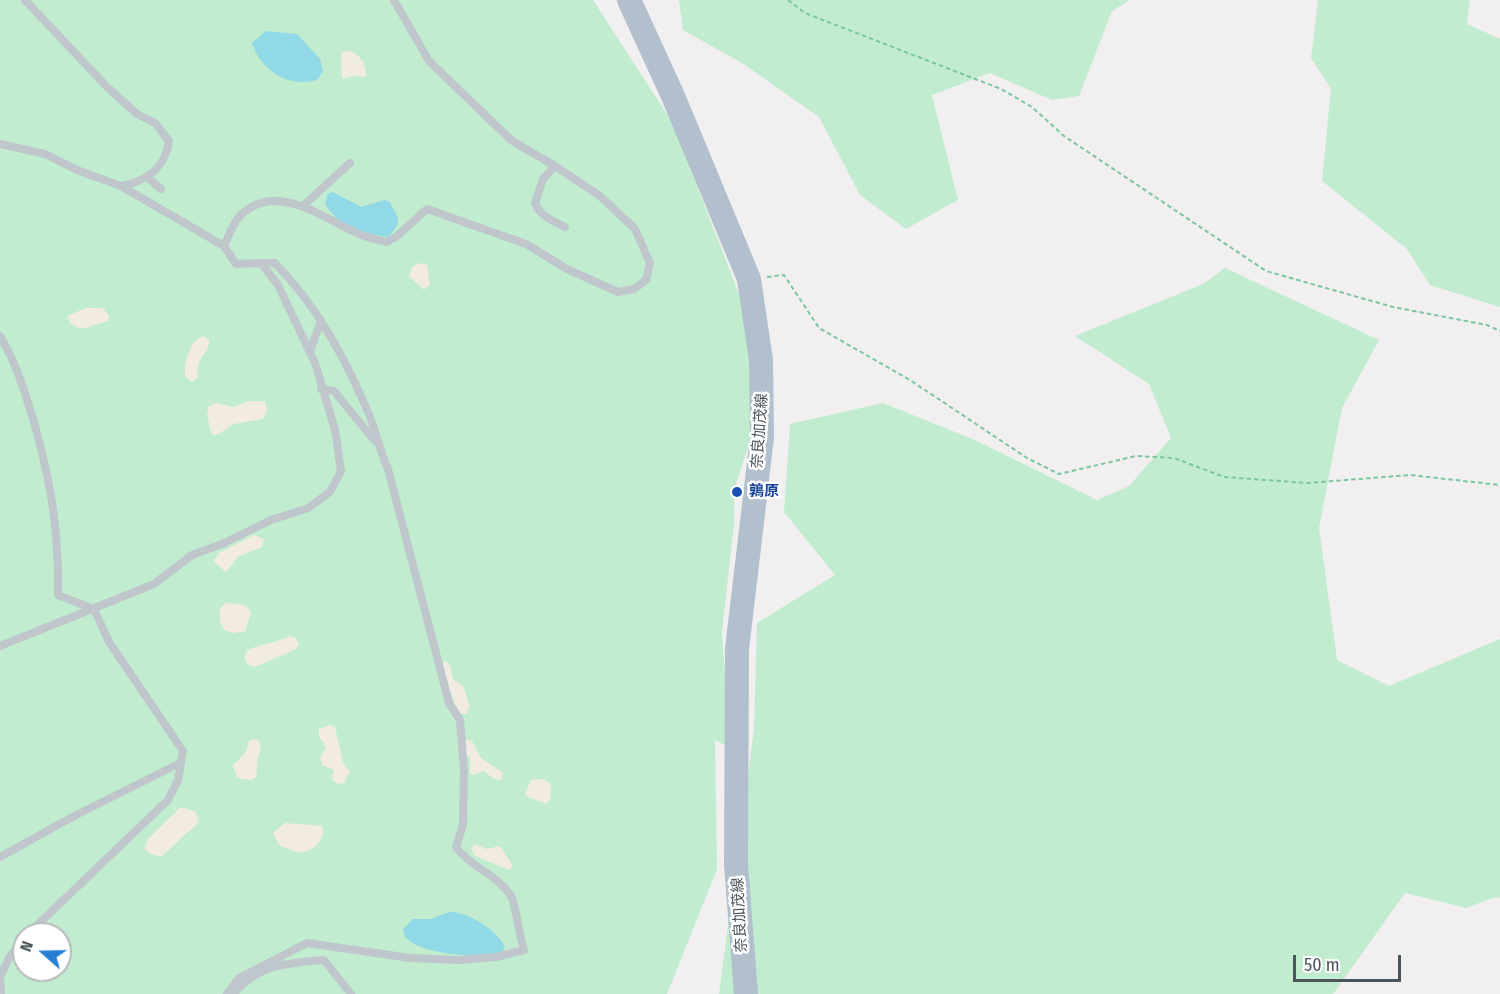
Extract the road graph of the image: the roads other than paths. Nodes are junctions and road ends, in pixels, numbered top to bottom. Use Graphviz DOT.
graph roads {
  1 [pos="25,0"];
  2 [pos="394,0"];
  3 [pos="629,0"];
  4 [pos="0,144"];
  5 [pos="350,163"];
  6 [pos="555,166"];
  7 [pos="147,178"];
  8 [pos="122,186"];
  9 [pos="161,189"];
  10 [pos="304,205"];
  11 [pos="565,227"];
  12 [pos="224,246"];
  13 [pos="261,263"];
  14 [pos="321,321"];
  15 [pos="0,336"];
  16 [pos="310,351"];
  17 [pos="321,389"];
  18 [pos="377,444"];
  19 [pos="94,609"];
  20 [pos="0,646"];
  21 [pos="180,764"];
  22 [pos="0,857"];
  23 [pos="41,922"];
  24 [pos="12,954"];
  25 [pos="0,978"];
  26 [pos="1,994"];
  27 [pos="227,994"];
  28 [pos="234,994"];
  29 [pos="351,994"];
  30 [pos="746,994"];
  1 -- 7 [label="lane"];
  2 -- 6 [label="lane"];
  3 -- 30 [label="main road, 奈良加茂線"];
  4 -- 8 [label="lane"];
  5 -- 10 [label="lane"];
  6 -- 10 [label="lane"];
  6 -- 11 [label="lane"];
  7 -- 8 [label="lane"];
  7 -- 9 [label="lane"];
  8 -- 12 [label="lane"];
  10 -- 12 [label="lane"];
  12 -- 13 [label="lane"];
  13 -- 14 [label="lane"];
  13 -- 16 [label="lane"];
  14 -- 16 [label="lane"];
  14 -- 18 [label="lane"];
  15 -- 19 [label="lane"];
  16 -- 17 [label="lane"];
  17 -- 18 [label="lane"];
  17 -- 19 [label="lane"];
  18 -- 27 [label="lane"];
  19 -- 20 [label="lane"];
  19 -- 21 [label="lane"];
  21 -- 22 [label="lane"];
  21 -- 23 [label="lane"];
  24 -- 25 [label="lane"];
  25 -- 26 [label="lane"];
  28 -- 29 [label="lane"];
}
